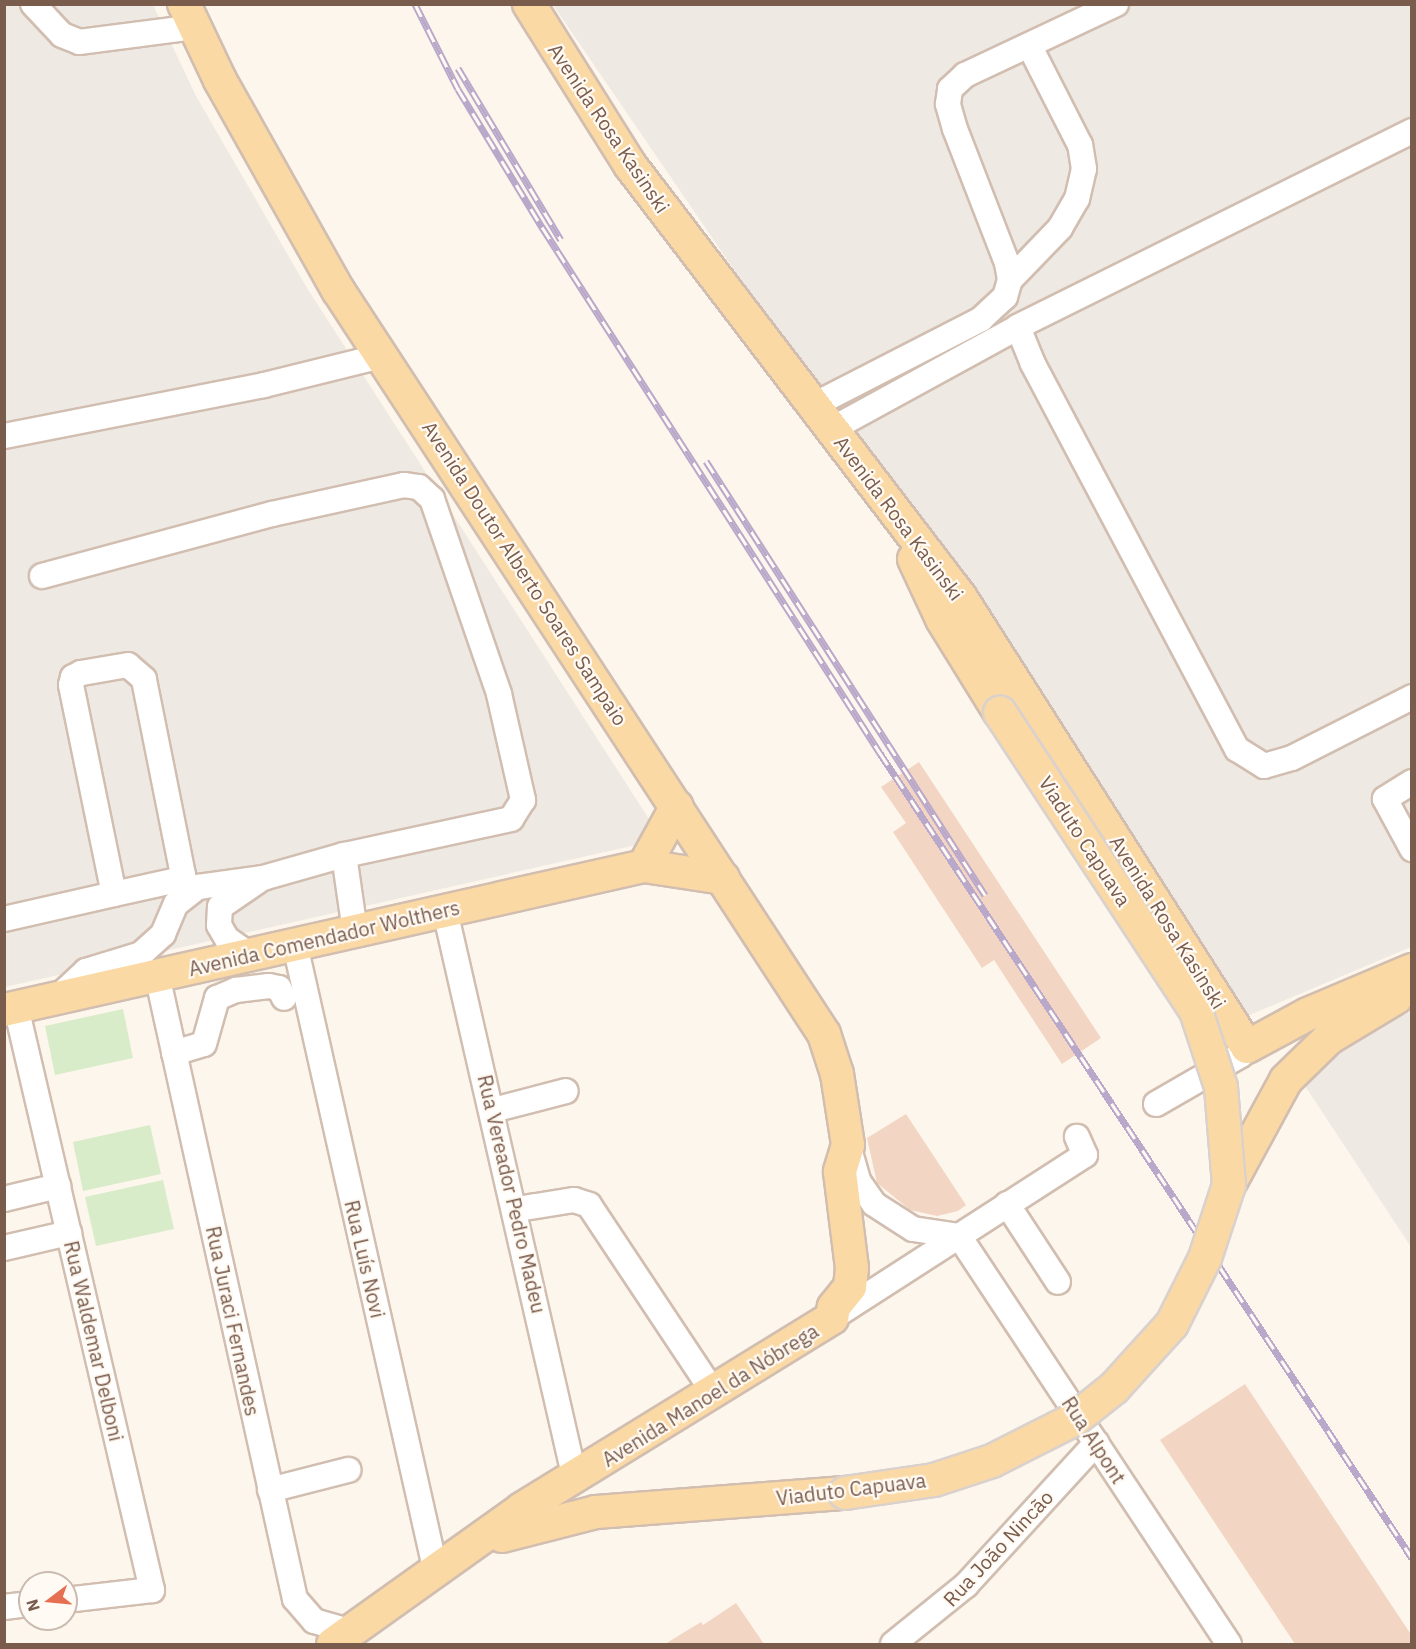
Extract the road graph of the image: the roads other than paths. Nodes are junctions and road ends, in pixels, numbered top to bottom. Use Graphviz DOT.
graph roads {
  1 [pos="33,4"];
  2 [pos="529,4"];
  3 [pos="1116,4"];
  4 [pos="189,16"];
  5 [pos="1029,45"];
  6 [pos="1412,131"];
  7 [pos="1010,280"];
  8 [pos="1018,327"];
  9 [pos="381,356"];
  10 [pos="814,405"];
  11 [pos="832,429"];
  12 [pos="4,436"];
  13 [pos="466,484"];
  14 [pos="432,499"];
  15 [pos="892,512"];
  16 [pos="42,576"];
  17 [pos="1412,697"];
  18 [pos="1412,782"];
  19 [pos="677,806"];
  20 [pos="1404,817"];
  21 [pos="1412,849"];
  22 [pos="344,855"];
  23 [pos="644,866"];
  24 [pos="263,878"];
  25 [pos="723,878"];
  26 [pos="114,894"];
  27 [pos="446,911"];
  28 [pos="4,919"];
  29 [pos="356,931"];
  30 [pos="295,945"];
  31 [pos="250,955"];
  32 [pos="1412,970"];
  33 [pos="158,975"];
  34 [pos="1412,991"];
  35 [pos="57,998"];
  36 [pos="284,998"];
  37 [pos="10,1009"];
  38 [pos="1246,1047"];
  39 [pos="174,1053"];
  40 [pos="566,1091"];
  41 [pos="1156,1104"];
  42 [pos="493,1110"];
  43 [pos="1081,1143"];
  44 [pos="848,1145"];
  45 [pos="1229,1185"];
  46 [pos="58,1186"];
  47 [pos="4,1199"];
  48 [pos="1007,1204"];
  49 [pos="517,1209"];
  50 [pos="69,1233"];
  51 [pos="959,1236"];
  52 [pos="4,1248"];
  53 [pos="1058,1282"];
  54 [pos="832,1318"];
  55 [pos="714,1394"];
  56 [pos="1096,1443"];
  57 [pos="348,1470"];
  58 [pos="575,1479"];
  59 [pos="270,1490"];
  60 [pos="475,1545"];
  61 [pos="436,1572"];
  62 [pos="78,1599"];
  63 [pos="343,1638"];
  64 [pos="893,1644"];
  65 [pos="1229,1644"];
  1 -- 4 [label="street"];
  2 -- 10 [label="main road, Avenida Rosa Kasinski"];
  3 -- 5 [label="street"];
  4 -- 9 [label="main road, Avenida Doutor Alberto Soares Sampaio"];
  5 -- 7 [label="street"];
  5 -- 7 [label="street"];
  6 -- 8 [label="street"];
  7 -- 10 [label="street"];
  8 -- 11 [label="street"];
  8 -- 17 [label="street"];
  9 -- 12 [label="street"];
  9 -- 13 [label="main road, Avenida Doutor Alberto Soares Sampaio"];
  10 -- 11 [label="main road, Avenida Rosa Kasinski"];
  11 -- 15 [label="main road, Avenida Rosa Kasinski"];
  13 -- 14 [label="street"];
  13 -- 19 [label="main road, Avenida Doutor Alberto Soares Sampaio"];
  14 -- 16 [label="street"];
  14 -- 22 [label="street"];
  15 -- 38 [label="main road, Avenida Rosa Kasinski"];
  15 -- 45 [label="main road, Viaduto Capuava, bridge"];
  18 -- 20 [label="street"];
  19 -- 23 [label="main road"];
  19 -- 25 [label="main road, Avenida Doutor Alberto Soares Sampaio"];
  20 -- 21 [label="street"];
  22 -- 24 [label="street"];
  22 -- 29 [label="street"];
  23 -- 25 [label="main road, Avenida Comendador Wolthers"];
  23 -- 27 [label="main road, Avenida Comendador Wolthers"];
  24 -- 31 [label="street"];
  24 -- 35 [label="street"];
  25 -- 44 [label="main road, Avenida Doutor Alberto Soares Sampaio"];
  26 -- 26 [label="street"];
  26 -- 28 [label="street"];
  27 -- 29 [label="main road, Avenida Comendador Wolthers"];
  27 -- 42 [label="street, Rua Vereador Pedro Madeu"];
  29 -- 30 [label="main road, Avenida Comendador Wolthers"];
  30 -- 31 [label="main road, Avenida Comendador Wolthers"];
  30 -- 61 [label="street, Rua Luís Novi"];
  31 -- 33 [label="main road, Avenida Comendador Wolthers"];
  32 -- 38 [label="main road"];
  33 -- 35 [label="main road, Avenida Comendador Wolthers"];
  33 -- 39 [label="street, Rua Juraci Fernandes"];
  34 -- 45 [label="main road, Viaduto Capuava"];
  35 -- 37 [label="main road, Avenida Comendador Wolthers"];
  36 -- 39 [label="street"];
  37 -- 46 [label="street, Rua Waldemar Delboni"];
  38 -- 41 [label="street"];
  39 -- 59 [label="street, Rua Juraci Fernandes"];
  40 -- 42 [label="street"];
  42 -- 49 [label="street, Rua Vereador Pedro Madeu"];
  43 -- 48 [label="street, Avenida Manoel da Nóbrega"];
  44 -- 51 [label="street, Avenida Doutor Alberto Soares Sampaio"];
  44 -- 54 [label="main road, Avenida Doutor Alberto Soares Sampaio"];
  45 -- 60 [label="main road, Viaduto Capuava, bridge"];
  46 -- 47 [label="street"];
  46 -- 50 [label="street, Rua Waldemar Delboni"];
  48 -- 51 [label="street, Avenida Manoel da Nóbrega"];
  48 -- 53 [label="street"];
  49 -- 55 [label="street"];
  49 -- 58 [label="street, Rua Vereador Pedro Madeu"];
  50 -- 52 [label="street"];
  50 -- 62 [label="street, Rua Waldemar Delboni"];
  51 -- 54 [label="street, Avenida Manoel da Nóbrega"];
  51 -- 56 [label="street, Rua Alpont"];
  54 -- 55 [label="main road, Avenida Manoel da Nóbrega"];
  55 -- 58 [label="main road, Avenida Manoel da Nóbrega"];
  56 -- 64 [label="street, Rua João Nincão"];
  56 -- 65 [label="street, Rua Alpont"];
  57 -- 59 [label="street"];
  58 -- 60 [label="main road, Avenida Manoel da Nóbrega"];
  59 -- 63 [label="street, Rua Juraci Fernandes"];
  60 -- 61 [label="main road, Avenida Manoel da Nóbrega"];
  61 -- 63 [label="main road, Avenida Manoel da Nóbrega"];
}
